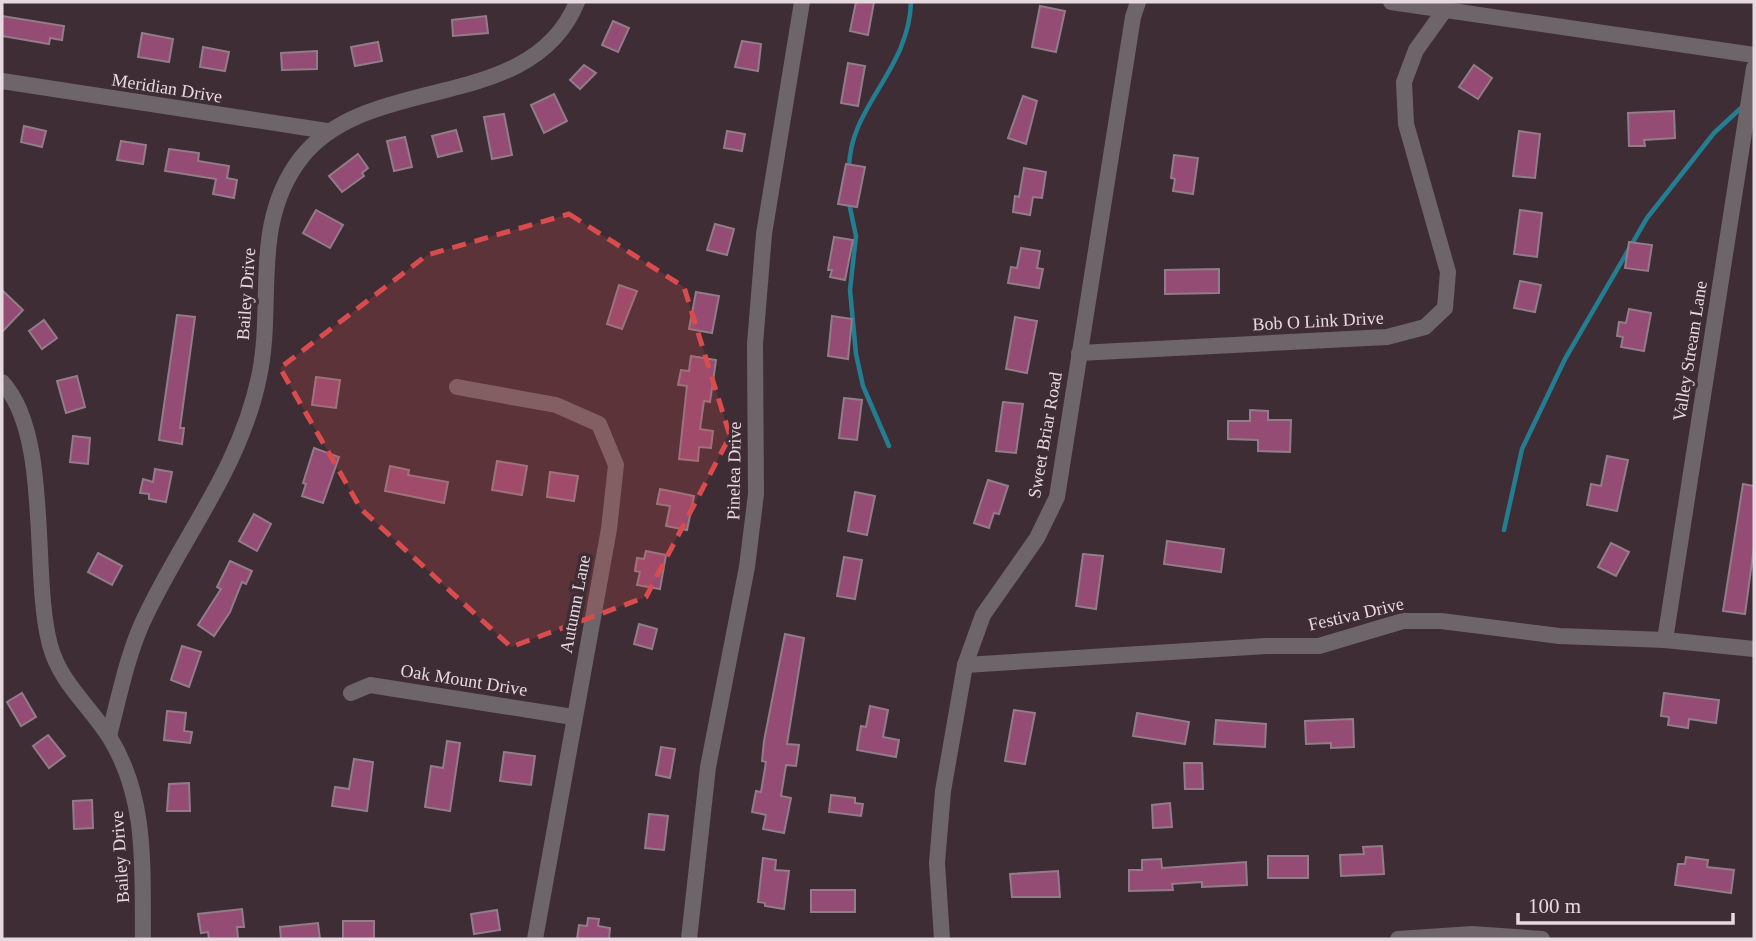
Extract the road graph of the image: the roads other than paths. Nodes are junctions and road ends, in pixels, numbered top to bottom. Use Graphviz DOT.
graph roads {
  1 [pos="577,2"];
  2 [pos="802,2"];
  3 [pos="1138,2"];
  4 [pos="1391,2"];
  5 [pos="1499,8"];
  6 [pos="1444,11"];
  7 [pos="1754,55"];
  8 [pos="1754,68"];
  9 [pos="2,81"];
  10 [pos="327,131"];
  11 [pos="1079,353"];
  12 [pos="2,382"];
  13 [pos="457,387"];
  14 [pos="1664,640"];
  15 [pos="1754,649"];
  16 [pos="965,665"];
  17 [pos="351,693"];
  18 [pos="573,718"];
  19 [pos="108,736"];
  20 [pos="143,939"];
  21 [pos="535,939"];
  22 [pos="689,939"];
  23 [pos="942,939"];
  24 [pos="1398,939"];
  25 [pos="1542,939"];
  1 -- 10 [label="street, Bailey Drive"];
  2 -- 22 [label="street, Pinelea Drive"];
  3 -- 11 [label="street, Sweet Briar Road"];
  4 -- 6 [label="street"];
  5 -- 6 [label="street"];
  5 -- 7 [label="street"];
  6 -- 11 [label="street, Bob O Link Drive"];
  8 -- 14 [label="street, Valley Stream Lane"];
  9 -- 10 [label="street, Meridian Drive"];
  10 -- 19 [label="street, Bailey Drive"];
  11 -- 16 [label="street, Sweet Briar Road"];
  12 -- 19 [label="street, Bailey Drive"];
  13 -- 18 [label="street, Autumn Lane"];
  14 -- 15 [label="street, Festiva Drive"];
  14 -- 16 [label="street, Festiva Drive"];
  16 -- 23 [label="street, Sweet Briar Road"];
  17 -- 18 [label="street, Oak Mount Drive"];
  18 -- 21 [label="street, Autumn Lane"];
  19 -- 20 [label="street, Bailey Drive"];
  24 -- 25 [label="street"];
}
